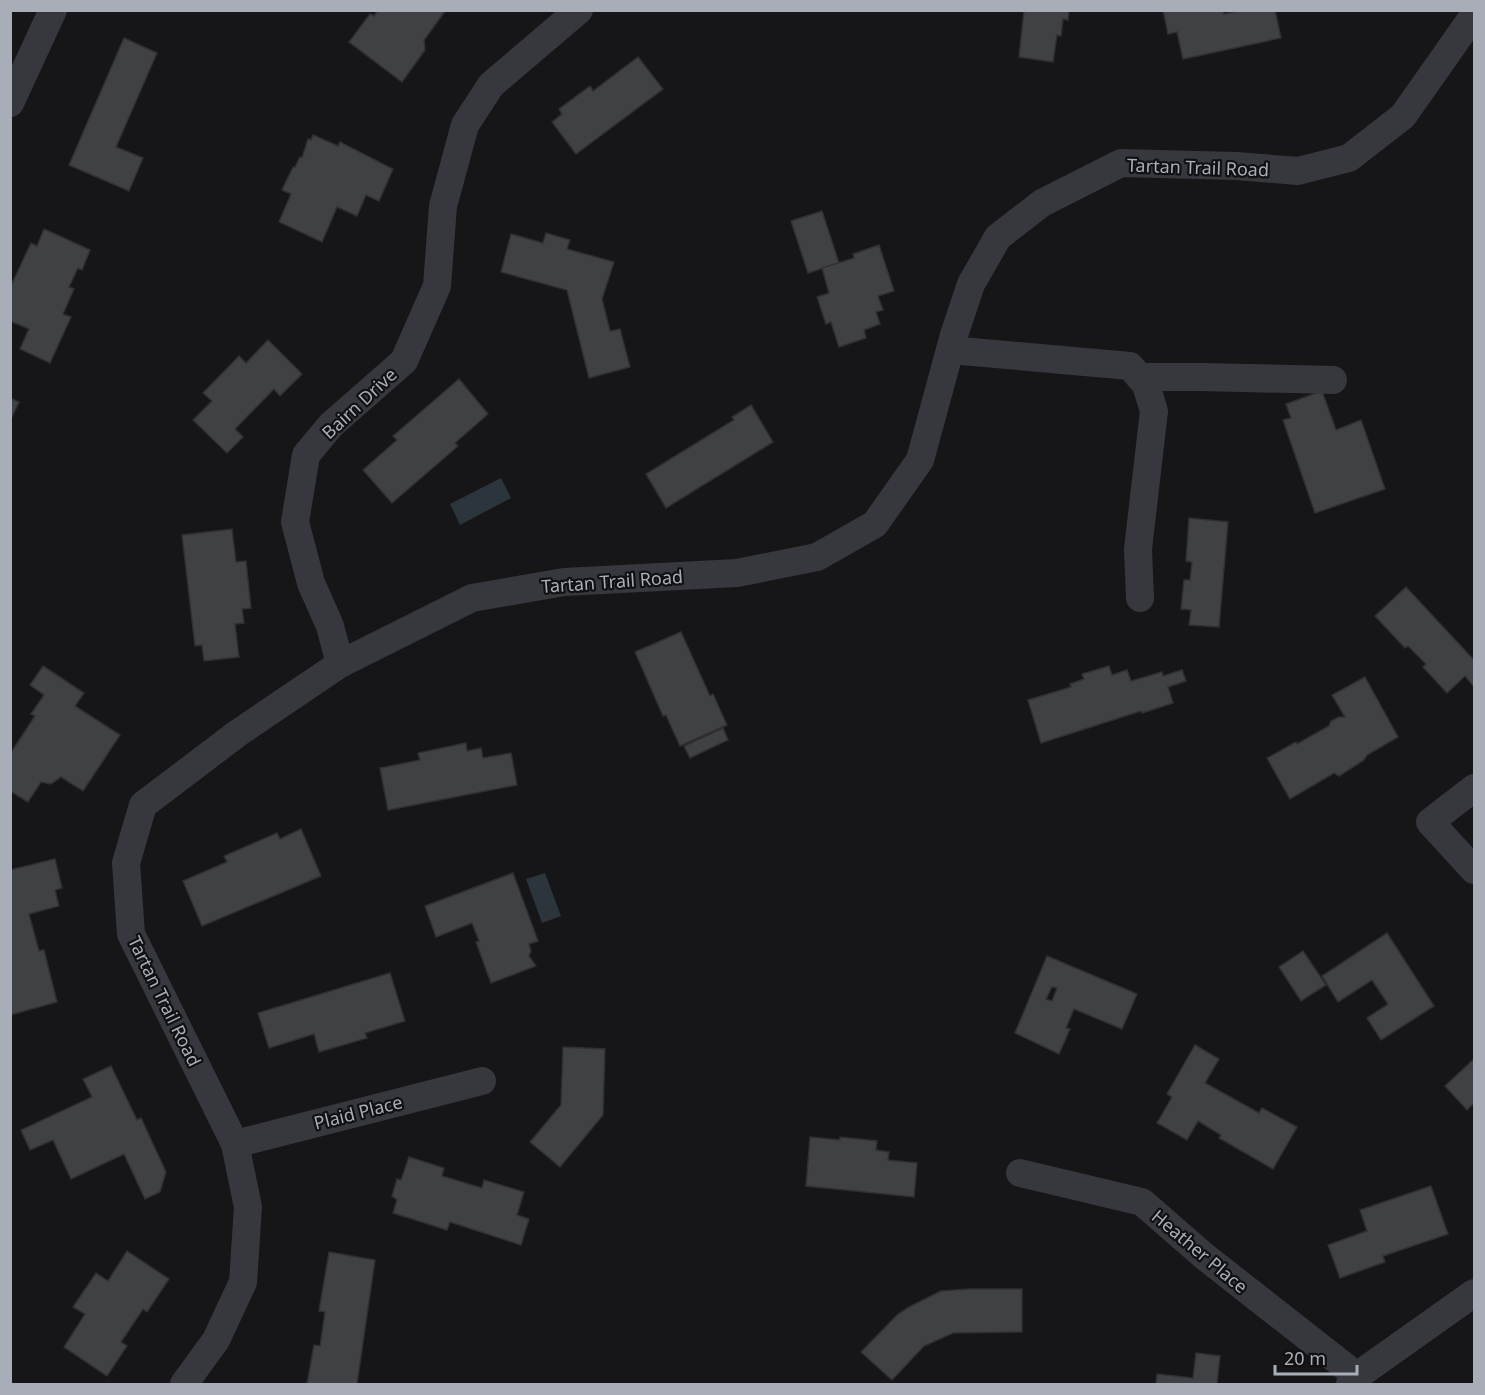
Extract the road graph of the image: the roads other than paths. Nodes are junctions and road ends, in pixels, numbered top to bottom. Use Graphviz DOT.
graph roads {
  1 [pos="53,10"];
  2 [pos="579,10"];
  3 [pos="1474,15"];
  4 [pos="10,103"];
  5 [pos="950,350"];
  6 [pos="1140,377"];
  7 [pos="1333,380"];
  8 [pos="1140,598"];
  9 [pos="339,664"];
  10 [pos="1474,788"];
  11 [pos="1474,870"];
  12 [pos="482,1081"];
  13 [pos="235,1144"];
  14 [pos="1020,1173"];
  15 [pos="1474,1293"];
  16 [pos="1353,1380"];
  17 [pos="184,1384"];
  1 -- 4 [label="street"];
  2 -- 9 [label="street, Bairn Drive"];
  3 -- 5 [label="street, Tartan Trail Road"];
  5 -- 6 [label="street"];
  5 -- 9 [label="street, Tartan Trail Road"];
  6 -- 7 [label="street"];
  6 -- 8 [label="street"];
  9 -- 13 [label="street, Tartan Trail Road"];
  10 -- 11 [label="street"];
  12 -- 13 [label="street, Plaid Place"];
  13 -- 17 [label="street, Tartan Trail Road"];
  14 -- 16 [label="street, Heather Place"];
  15 -- 16 [label="street"];
}
